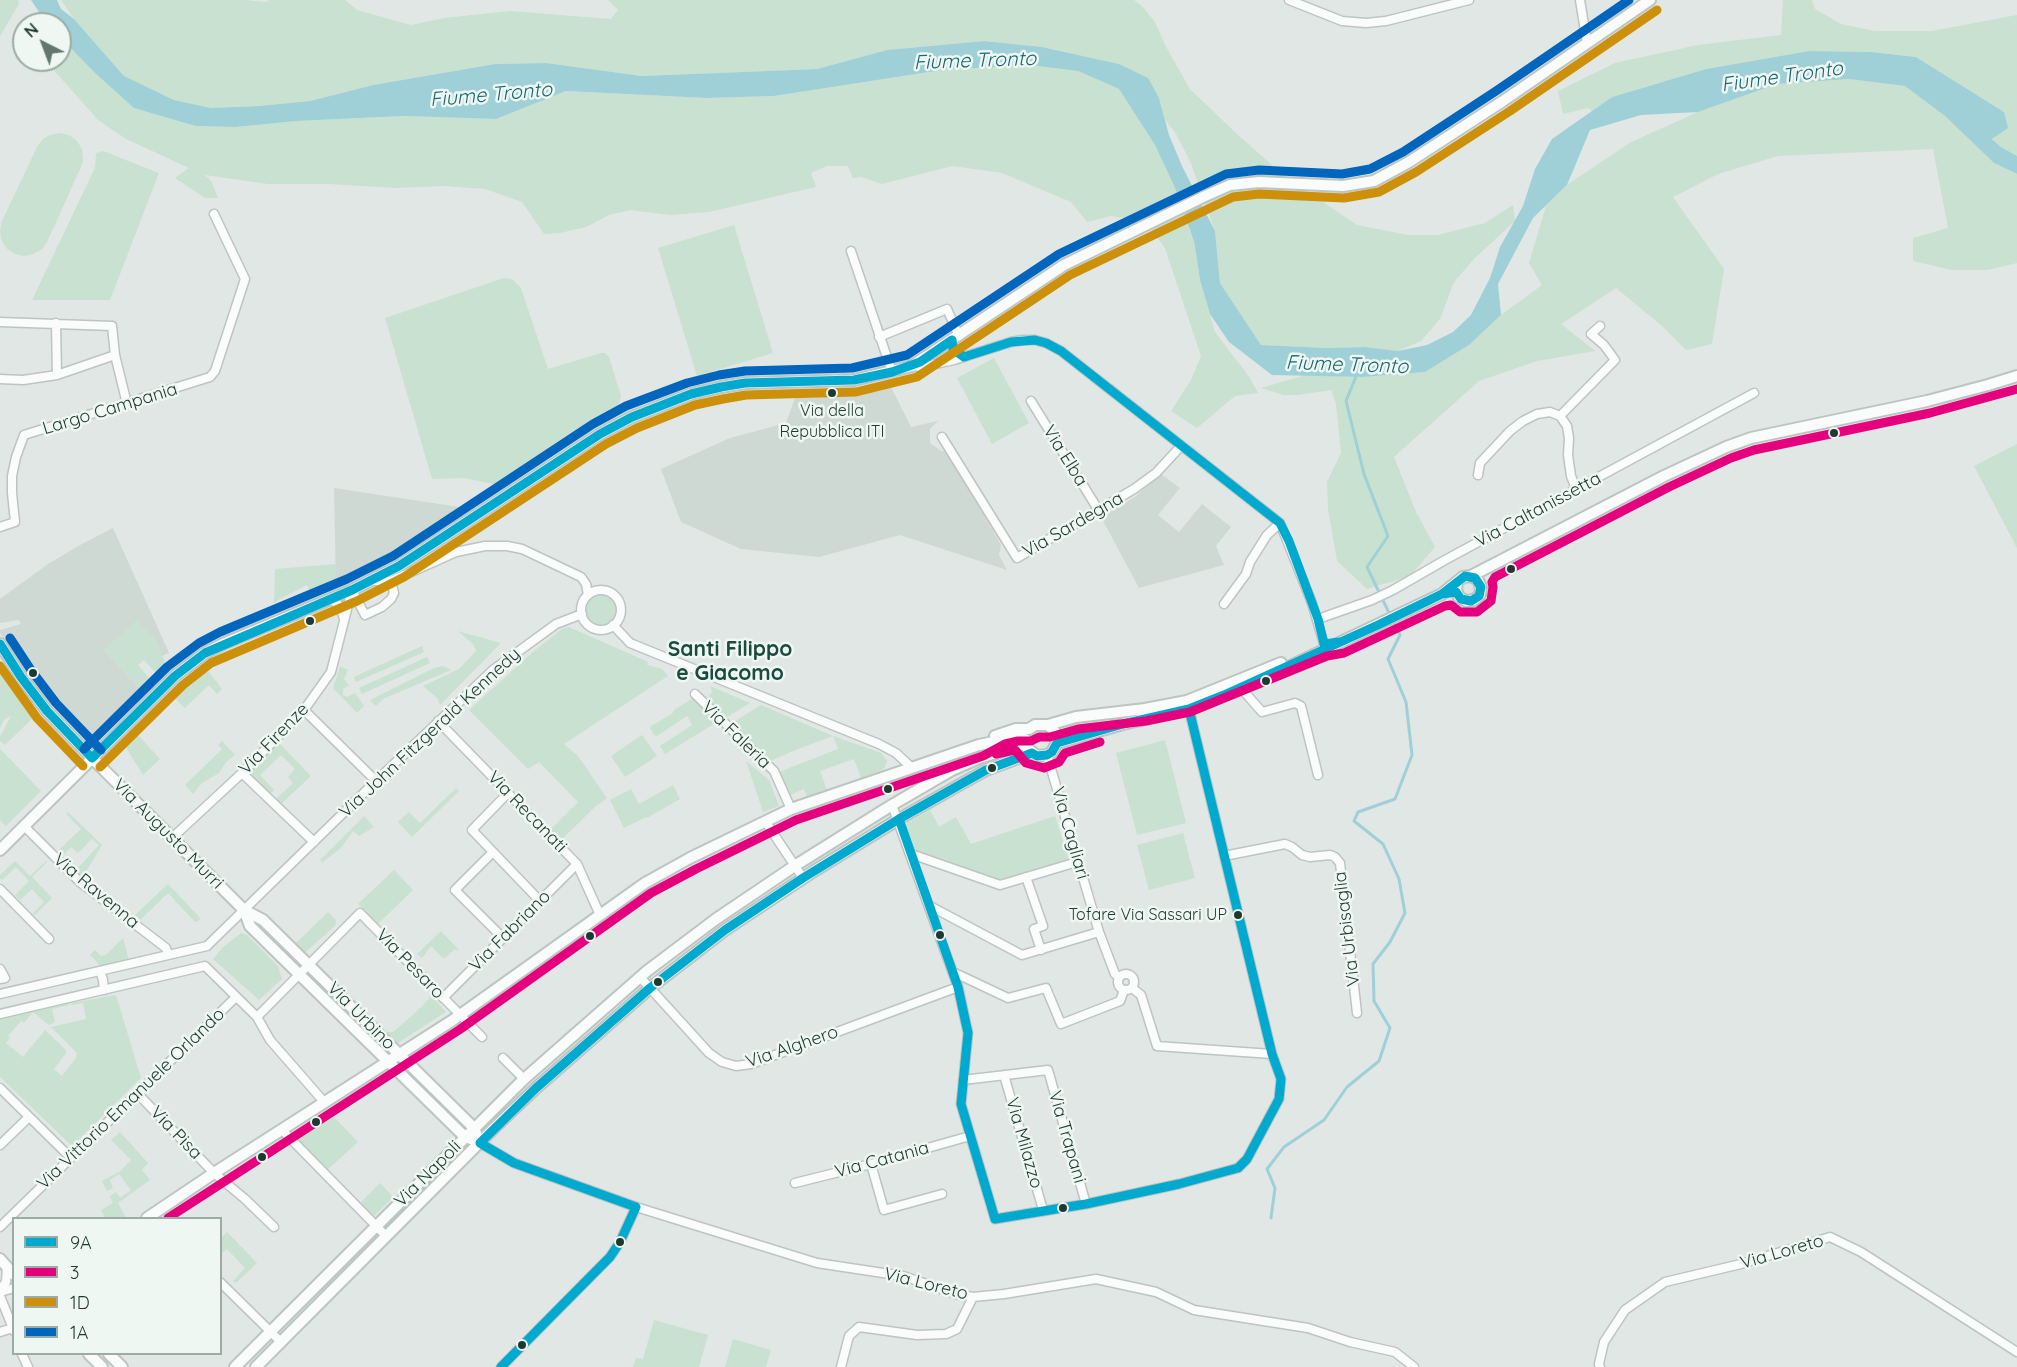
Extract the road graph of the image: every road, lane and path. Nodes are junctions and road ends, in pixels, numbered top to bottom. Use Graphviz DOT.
graph roads {
  1 [pos="1289,0"];
  2 [pos="1469,0"];
  3 [pos="1580,0"];
  4 [pos="1650,0"];
  5 [pos="1587,43"];
  6 [pos="214,214"];
  7 [pos="851,251"];
  8 [pos="0,322"];
  9 [pos="56,323"];
  10 [pos="1600,326"];
  11 [pos="879,337"];
  12 [pos="955,338"];
  13 [pos="115,356"];
  14 [pos="964,357"];
  15 [pos="912,366"];
  16 [pos="892,372"];
  17 [pos="57,375"];
  18 [pos="2017,376"];
  19 [pos="0,379"];
  20 [pos="1754,393"];
  21 [pos="1031,401"];
  22 [pos="127,404"];
  23 [pos="1560,416"];
  24 [pos="942,437"];
  25 [pos="1181,446"];
  26 [pos="1478,476"];
  27 [pos="1576,489"];
  28 [pos="1099,511"];
  29 [pos="1280,523"];
  30 [pos="0,527"];
  31 [pos="1474,578"];
  32 [pos="369,581"];
  33 [pos="391,581"];
  34 [pos="1457,588"];
  35 [pos="352,590"];
  36 [pos="588,595"];
  37 [pos="331,599"];
  38 [pos="1224,604"];
  39 [pos="352,612"];
  40 [pos="582,614"];
  41 [pos="365,615"];
  42 [pos="1318,619"];
  43 [pos="344,620"];
  44 [pos="613,625"];
  45 [pos="1339,642"];
  46 [pos="0,644"];
  47 [pos="1324,644"];
  48 [pos="1241,688"];
  49 [pos="695,694"];
  50 [pos="1189,709"];
  51 [pos="304,710"];
  52 [pos="438,721"];
  53 [pos="1048,725"];
  54 [pos="1028,741"];
  55 [pos="1057,743"];
  56 [pos="1047,755"];
  57 [pos="945,756"];
  58 [pos="92,758"];
  59 [pos="911,767"];
  60 [pos="952,770"];
  61 [pos="242,773"];
  62 [pos="1318,775"];
  63 [pos="376,781"];
  64 [pos="508,793"];
  65 [pos="892,805"];
  66 [pos="791,809"];
  67 [pos="899,819"];
  68 [pos="765,821"];
  69 [pos="24,826"];
  70 [pos="172,838"];
  71 [pos="314,842"];
  72 [pos="0,850"];
  73 [pos="493,852"];
  74 [pos="911,854"];
  75 [pos="1224,856"];
  76 [pos="1077,862"];
  77 [pos="577,864"];
  78 [pos="795,865"];
  79 [pos="1026,877"];
  80 [pos="803,878"];
  81 [pos="0,889"];
  82 [pos="540,901"];
  83 [pos="930,906"];
  84 [pos="244,910"];
  85 [pos="600,915"];
  86 [pos="1099,932"];
  87 [pos="502,938"];
  88 [pos="49,939"];
  89 [pos="1041,950"];
  90 [pos="168,955"];
  91 [pos="309,965"];
  92 [pos="0,969"];
  93 [pos="104,970"];
  94 [pos="955,973"];
  95 [pos="300,974"];
  96 [pos="640,977"];
  97 [pos="1119,977"];
  98 [pos="0,979"];
  99 [pos="958,987"];
  100 [pos="650,988"];
  101 [pos="108,989"];
  102 [pos="1128,989"];
  103 [pos="0,994"];
  104 [pos="237,997"];
  105 [pos="442,998"];
  106 [pos="1357,1013"];
  107 [pos="0,1014"];
  108 [pos="459,1015"];
  109 [pos="257,1017"];
  110 [pos="482,1037"];
  111 [pos="400,1054"];
  112 [pos="1272,1054"];
  113 [pos="504,1058"];
  114 [pos="388,1062"];
  115 [pos="1004,1075"];
  116 [pos="524,1078"];
  117 [pos="963,1080"];
  118 [pos="0,1088"];
  119 [pos="438,1092"];
  120 [pos="137,1093"];
  121 [pos="429,1102"];
  122 [pos="325,1103"];
  123 [pos="29,1117"];
  124 [pos="474,1128"];
  125 [pos="282,1130"];
  126 [pos="970,1136"];
  127 [pos="465,1137"];
  128 [pos="480,1143"];
  129 [pos="0,1145"];
  130 [pos="71,1158"];
  131 [pos="871,1164"];
  132 [pos="214,1173"];
  133 [pos="795,1182"];
  134 [pos="942,1194"];
  135 [pos="1086,1204"];
  136 [pos="636,1207"];
  137 [pos="1043,1210"];
  138 [pos="152,1217"];
  139 [pos="376,1226"];
  140 [pos="0,1227"];
  141 [pos="274,1227"];
  142 [pos="386,1236"];
  143 [pos="8,1267"];
  144 [pos="222,1284"];
  145 [pos="0,1293"];
  146 [pos="973,1297"];
  147 [pos="12,1327"];
  148 [pos="270,1332"];
  149 [pos="280,1342"];
  150 [pos="2017,1352"];
  151 [pos="91,1355"];
  152 [pos="111,1355"];
  153 [pos="102,1367"];
  154 [pos="122,1367"];
  155 [pos="235,1367"];
  156 [pos="256,1367"];
  157 [pos="501,1367"];
  158 [pos="841,1367"];
  159 [pos="1414,1367"];
  160 [pos="1600,1367"];
  1 -- 2 [label="street"];
  3 -- 5 [label="street"];
  4 -- 5 [label="street"];
  5 -- 12 [label="street"];
  6 -- 22 [label="street, Largo Campania"];
  7 -- 11 [label="street"];
  8 -- 9 [label="street"];
  9 -- 13 [label="street"];
  9 -- 17 [label="street"];
  10 -- 23 [label="street"];
  11 -- 12 [label="street"];
  11 -- 16 [label="street"];
  12 -- 14 [label="street"];
  12 -- 15 [label="street"];
  13 -- 17 [label="street"];
  13 -- 22 [label="street"];
  14 -- 15 [label="street"];
  14 -- 25 [label="street"];
  15 -- 16 [label="street"];
  16 -- 32 [label="street"];
  17 -- 19 [label="street"];
  18 -- 31 [label="street"];
  20 -- 27 [label="street, Via Caltanissetta"];
  21 -- 28 [label="street, Via Elba"];
  22 -- 30 [label="street, Largo Campania"];
  23 -- 26 [label="street"];
  23 -- 27 [label="street"];
  24 -- 28 [label="street, Via Sardegna"];
  25 -- 28 [label="street, Via Sardegna"];
  25 -- 29 [label="street"];
  27 -- 42 [label="street, Via Caltanissetta"];
  29 -- 38 [label="street"];
  29 -- 42 [label="street"];
  31 -- 34 [label="street"];
  31 -- 34 [label="street"];
  32 -- 33 [label="street"];
  32 -- 35 [label="street"];
  33 -- 36 [label="street"];
  33 -- 41 [label="street"];
  34 -- 45 [label="street"];
  35 -- 37 [label="street"];
  35 -- 41 [label="street"];
  35 -- 43 [label="street, Via Firenze"];
  36 -- 40 [label="street"];
  36 -- 44 [label="street"];
  37 -- 43 [label="street"];
  37 -- 58 [label="street"];
  39 -- 41 [label="street"];
  40 -- 44 [label="street"];
  40 -- 52 [label="street, Via John Fitzgerald Kennedy"];
  42 -- 47 [label="street"];
  43 -- 51 [label="street, Via Firenze"];
  44 -- 59 [label="street"];
  45 -- 47 [label="street"];
  45 -- 48 [label="street"];
  46 -- 58 [label="street, Via Augusto Murri"];
  47 -- 53 [label="street"];
  48 -- 50 [label="street"];
  48 -- 62 [label="street"];
  49 -- 66 [label="street, Via Faleria"];
  50 -- 55 [label="street"];
  50 -- 75 [label="street"];
  51 -- 61 [label="street, Via Firenze"];
  51 -- 63 [label="street"];
  52 -- 63 [label="street, Via John Fitzgerald Kennedy"];
  52 -- 64 [label="street, Via Recanati"];
  53 -- 54 [label="street"];
  53 -- 55 [label="street"];
  54 -- 56 [label="street"];
  54 -- 57 [label="street"];
  54 -- 60 [label="street, Via Napoli"];
  54 -- 67 [label="street, Via Napoli"];
  55 -- 56 [label="street"];
  56 -- 76 [label="street, Via Cagliari"];
  57 -- 59 [label="street"];
  57 -- 60 [label="street"];
  58 -- 69 [label="street"];
  58 -- 70 [label="street, Via Augusto Murri"];
  59 -- 66 [label="street"];
  60 -- 65 [label="street, Via Napoli"];
  61 -- 70 [label="street, Via Firenze"];
  61 -- 71 [label="street"];
  63 -- 71 [label="street, Via John Fitzgerald Kennedy"];
  64 -- 73 [label="street"];
  64 -- 77 [label="street, Via Recanati"];
  65 -- 67 [label="street"];
  65 -- 78 [label="street, Via Napoli"];
  66 -- 68 [label="street"];
  67 -- 74 [label="street"];
  67 -- 80 [label="street, Via Napoli"];
  68 -- 78 [label="street"];
  68 -- 85 [label="street"];
  69 -- 72 [label="street"];
  69 -- 90 [label="street, Via Ravenna"];
  70 -- 84 [label="street, Via Augusto Murri"];
  71 -- 84 [label="street, Via John Fitzgerald Kennedy"];
  73 -- 82 [label="street"];
  73 -- 87 [label="street"];
  74 -- 79 [label="street"];
  74 -- 83 [label="street"];
  75 -- 106 [label="street, Via Urbisaglia"];
  75 -- 112 [label="street"];
  76 -- 79 [label="street"];
  76 -- 86 [label="street, Via Cagliari"];
  77 -- 82 [label="street, Via Fabriano"];
  77 -- 85 [label="street, Via Recanati"];
  78 -- 80 [label="street"];
  78 -- 96 [label="street, Via Napoli"];
  79 -- 89 [label="street"];
  80 -- 100 [label="street, Via Napoli"];
  81 -- 88 [label="street"];
  82 -- 87 [label="street, Via Fabriano"];
  83 -- 89 [label="street"];
  83 -- 94 [label="street"];
  84 -- 90 [label="street, Via John Fitzgerald Kennedy"];
  84 -- 91 [label="street, Via Urbino"];
  84 -- 95 [label="street, Via Urbino"];
  85 -- 108 [label="street"];
  86 -- 89 [label="street"];
  86 -- 97 [label="street, Via Cagliari"];
  87 -- 105 [label="street, Via Fabriano"];
  90 -- 93 [label="street"];
  91 -- 95 [label="street"];
  91 -- 105 [label="street, Via Pesaro"];
  91 -- 111 [label="street, Via Urbino"];
  92 -- 98 [label="street"];
  93 -- 101 [label="street"];
  93 -- 103 [label="street"];
  94 -- 99 [label="street"];
  94 -- 102 [label="street"];
  95 -- 109 [label="street"];
  95 -- 114 [label="street, Via Urbino"];
  96 -- 100 [label="street"];
  96 -- 116 [label="street, Via Napoli"];
  97 -- 102 [label="street, Via Cagliari"];
  97 -- 102 [label="street, Via Cagliari"];
  99 -- 100 [label="street, Via Alghero"];
  99 -- 117 [label="street"];
  100 -- 128 [label="street, Via Napoli"];
  101 -- 104 [label="street"];
  101 -- 107 [label="street"];
  102 -- 112 [label="street, Via Cagliari"];
  104 -- 109 [label="street"];
  104 -- 120 [label="street, Via Vittorio Emanuele Orlando"];
  105 -- 108 [label="street, Via Pesaro"];
  108 -- 110 [label="street, Via Pesaro"];
  108 -- 111 [label="street"];
  109 -- 122 [label="street"];
  111 -- 114 [label="street"];
  111 -- 119 [label="street, Via Urbino"];
  112 -- 135 [label="street"];
  113 -- 116 [label="street"];
  114 -- 121 [label="street, Via Urbino"];
  114 -- 122 [label="street"];
  115 -- 117 [label="street"];
  115 -- 135 [label="street, Via Trapani"];
  115 -- 137 [label="street, Via Milazzo"];
  116 -- 124 [label="street, Via Napoli"];
  117 -- 126 [label="street"];
  118 -- 123 [label="street"];
  119 -- 121 [label="street"];
  119 -- 124 [label="street, Via Urbino"];
  120 -- 130 [label="street, Via Vittorio Emanuele Orlando"];
  120 -- 132 [label="street, Via Pisa"];
  121 -- 127 [label="street, Via Urbino"];
  122 -- 125 [label="street"];
  123 -- 129 [label="street"];
  123 -- 130 [label="street"];
  124 -- 127 [label="street, Via Napoli"];
  124 -- 128 [label="street, Via Urbino"];
  125 -- 132 [label="street"];
  125 -- 139 [label="street"];
  126 -- 131 [label="street, Via Catania"];
  126 -- 137 [label="street"];
  127 -- 128 [label="street, Via Urbino"];
  127 -- 139 [label="street, Via Napoli"];
  128 -- 136 [label="street, Via Loreto"];
  128 -- 142 [label="street, Via Napoli"];
  130 -- 140 [label="street, Via Vittorio Emanuele Orlando"];
  131 -- 133 [label="street, Via Catania"];
  131 -- 134 [label="street"];
  132 -- 138 [label="street"];
  132 -- 141 [label="street, Via Pisa"];
  135 -- 137 [label="street"];
  136 -- 146 [label="street, Via Loreto"];
  136 -- 157 [label="street"];
  139 -- 142 [label="street"];
  139 -- 148 [label="street, Via Napoli"];
  142 -- 149 [label="street, Via Napoli"];
  143 -- 145 [label="street"];
  144 -- 148 [label="street"];
  145 -- 147 [label="street"];
  146 -- 158 [label="street"];
  146 -- 159 [label="street, Via Loreto"];
  148 -- 149 [label="street"];
  148 -- 155 [label="street, Via Napoli"];
  149 -- 156 [label="street, Via Napoli"];
  150 -- 160 [label="street, Via Loreto"];
  151 -- 153 [label="street"];
  152 -- 154 [label="street"];
}
